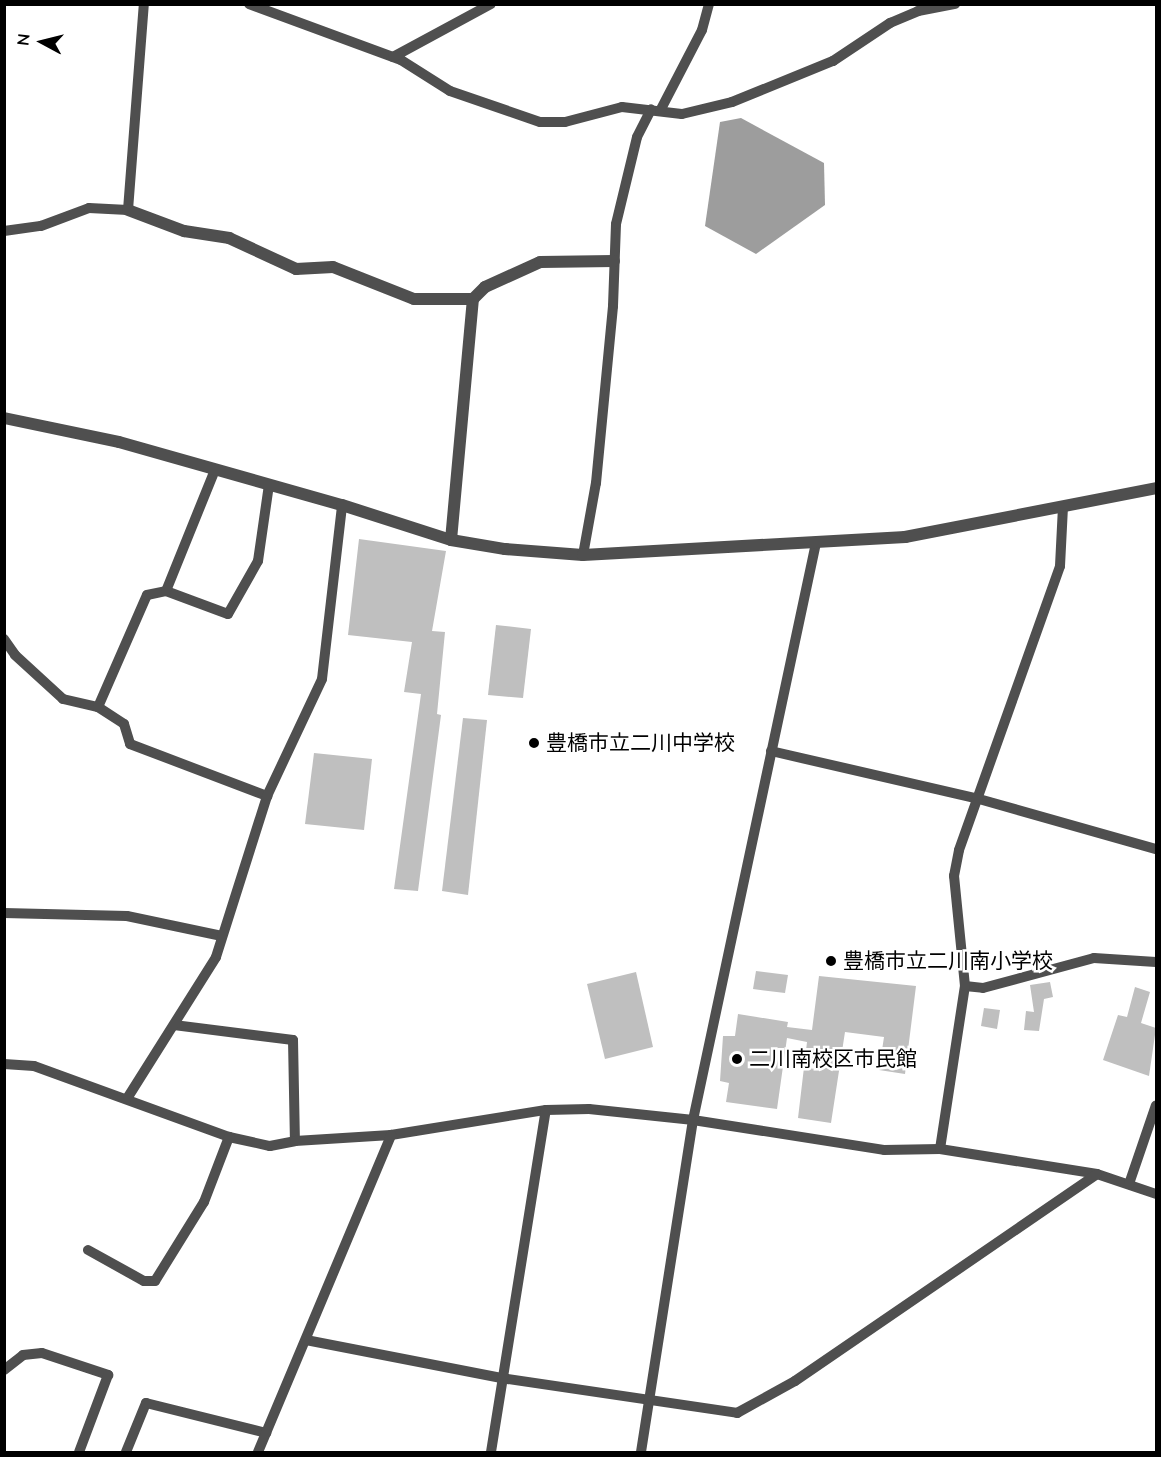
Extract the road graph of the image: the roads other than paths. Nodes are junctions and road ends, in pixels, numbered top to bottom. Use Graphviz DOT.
graph roads {
  1 [pos="144,4"];
  2 [pos="249,4"];
  3 [pos="491,4"];
  4 [pos="709,4"];
  5 [pos="955,4"];
  6 [pos="393,57"];
  7 [pos="655,110"];
  8 [pos="128,210"];
  9 [pos="4,231"];
  10 [pos="614,261"];
  11 [pos="473,299"];
  12 [pos="4,418"];
  13 [pos="215,470"];
  14 [pos="269,485"];
  15 [pos="1156,488"];
  16 [pos="342,505"];
  17 [pos="1063,507"];
  18 [pos="451,540"];
  19 [pos="816,543"];
  20 [pos="583,555"];
  21 [pos="166,591"];
  22 [pos="4,639"];
  23 [pos="98,707"];
  24 [pos="771,750"];
  25 [pos="267,796"];
  26 [pos="979,799"];
  27 [pos="1156,849"];
  28 [pos="4,913"];
  29 [pos="222,936"];
  30 [pos="1156,962"];
  31 [pos="964,987"];
  32 [pos="174,1025"];
  33 [pos="4,1064"];
  34 [pos="128,1097"];
  35 [pos="1156,1105"];
  36 [pos="546,1110"];
  37 [pos="693,1120"];
  38 [pos="391,1135"];
  39 [pos="229,1137"];
  40 [pos="295,1141"];
  41 [pos="940,1149"];
  42 [pos="1097,1174"];
  43 [pos="1129,1184"];
  44 [pos="1156,1194"];
  45 [pos="88,1251"];
  46 [pos="306,1340"];
  47 [pos="4,1370"];
  48 [pos="501,1378"];
  49 [pos="648,1400"];
  50 [pos="266,1433"];
  51 [pos="79,1452"];
  52 [pos="126,1452"];
  53 [pos="258,1452"];
  54 [pos="490,1452"];
  55 [pos="641,1452"];
  1 -- 8 [label="street"];
  2 -- 6 [label="street"];
  3 -- 6 [label="street"];
  4 -- 7 [label="street"];
  5 -- 7 [label="street"];
  6 -- 7 [label="street"];
  7 -- 10 [label="street"];
  8 -- 9 [label="street"];
  8 -- 11 [label="street"];
  10 -- 11 [label="street"];
  10 -- 20 [label="street"];
  11 -- 18 [label="street"];
  12 -- 13 [label="street"];
  13 -- 14 [label="street"];
  13 -- 21 [label="street"];
  14 -- 16 [label="street"];
  14 -- 21 [label="street"];
  15 -- 17 [label="street"];
  16 -- 18 [label="street"];
  16 -- 25 [label="street"];
  17 -- 19 [label="street"];
  17 -- 26 [label="street"];
  18 -- 20 [label="street"];
  19 -- 20 [label="street"];
  19 -- 24 [label="street"];
  21 -- 23 [label="street"];
  22 -- 23 [label="street"];
  23 -- 25 [label="street"];
  24 -- 26 [label="street"];
  24 -- 37 [label="street"];
  25 -- 29 [label="street"];
  26 -- 27 [label="street"];
  26 -- 31 [label="street"];
  28 -- 29 [label="street"];
  29 -- 32 [label="street"];
  30 -- 31 [label="street"];
  31 -- 41 [label="street"];
  32 -- 34 [label="street"];
  32 -- 40 [label="street"];
  33 -- 34 [label="street"];
  34 -- 39 [label="street"];
  35 -- 43 [label="street"];
  36 -- 37 [label="street"];
  36 -- 38 [label="street"];
  36 -- 48 [label="street"];
  37 -- 41 [label="street"];
  37 -- 49 [label="street"];
  38 -- 40 [label="street"];
  38 -- 46 [label="street"];
  39 -- 40 [label="street"];
  39 -- 45 [label="street"];
  41 -- 42 [label="street"];
  42 -- 43 [label="street"];
  42 -- 49 [label="street"];
  43 -- 44 [label="street"];
  46 -- 48 [label="street"];
  46 -- 50 [label="street"];
  47 -- 51 [label="street"];
  48 -- 49 [label="street"];
  48 -- 54 [label="street"];
  49 -- 55 [label="street"];
  50 -- 52 [label="street"];
  50 -- 53 [label="street"];
}
